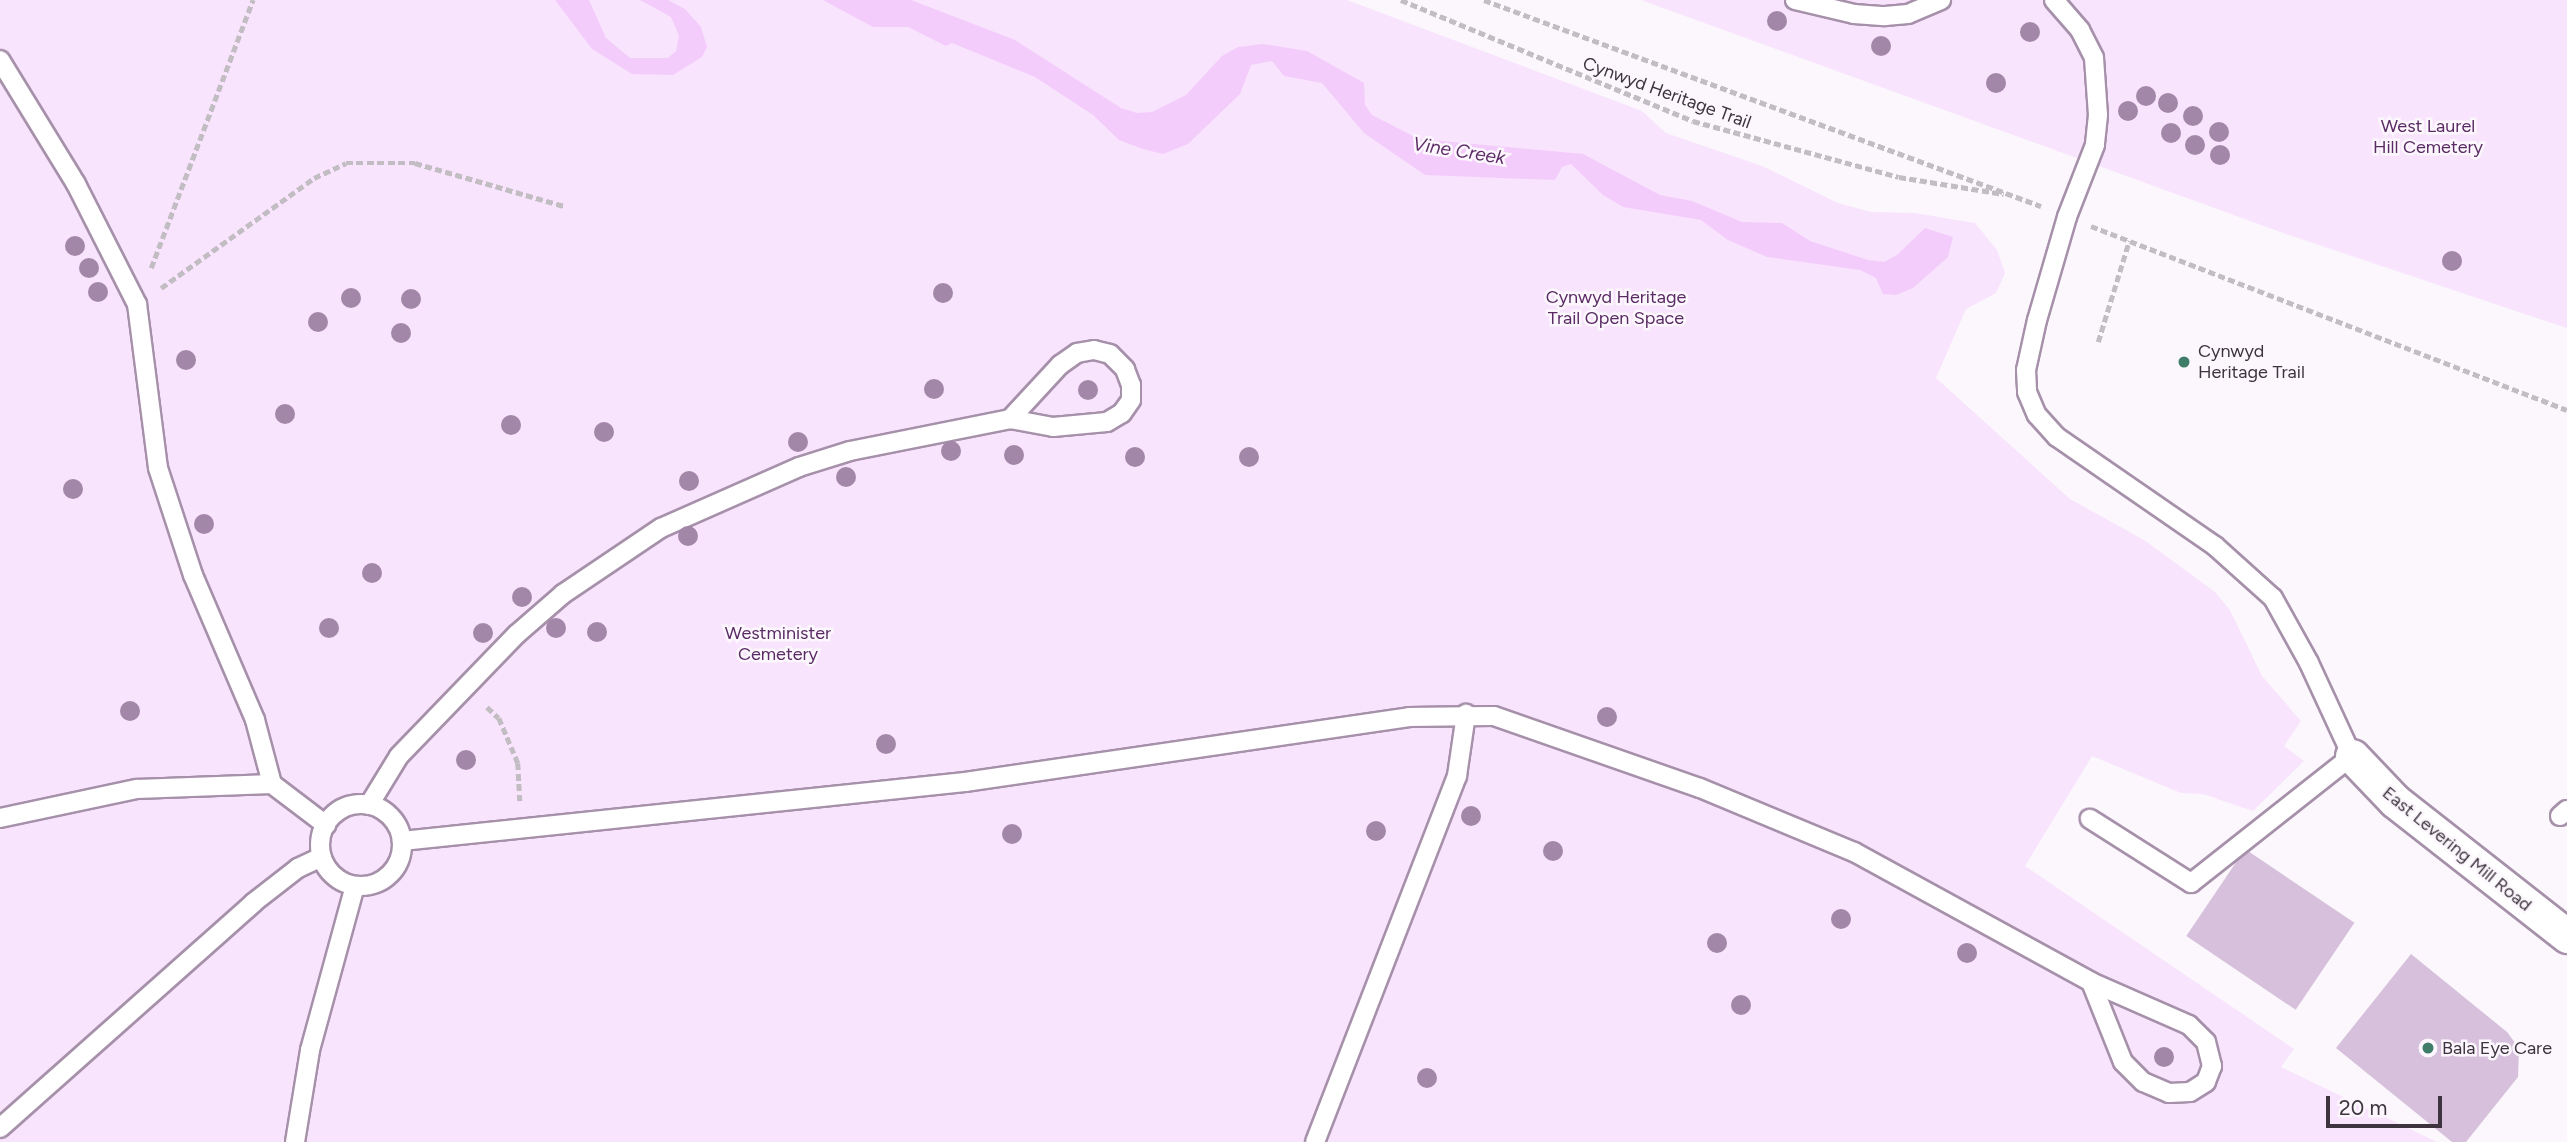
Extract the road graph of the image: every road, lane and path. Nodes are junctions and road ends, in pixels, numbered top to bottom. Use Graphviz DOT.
graph roads {
  1 [pos="253,0"];
  2 [pos="1401,0"];
  3 [pos="1483,0"];
  4 [pos="1795,0"];
  5 [pos="1941,0"];
  6 [pos="2054,0"];
  7 [pos="0,60"];
  8 [pos="2016,196"];
  9 [pos="564,206"];
  10 [pos="2067,217"];
  11 [pos="2129,241"];
  12 [pos="137,304"];
  13 [pos="2098,342"];
  14 [pos="2567,410"];
  15 [pos="1010,419"];
  16 [pos="465,686"];
  17 [pos="1466,714"];
  18 [pos="2352,756"];
  19 [pos="272,784"];
  20 [pos="369,805"];
  21 [pos="0,818"];
  22 [pos="2090,819"];
  23 [pos="326,825"];
  24 [pos="521,830"];
  25 [pos="402,841"];
  26 [pos="322,857"];
  27 [pos="355,886"];
  28 [pos="2567,936"];
  29 [pos="2091,982"];
  30 [pos="0,1128"];
  31 [pos="295,1142"];
  32 [pos="1315,1142"];
  1 -- 12 [label="path"];
  2 -- 8 [label="path, Cynwyd Heritage Trail"];
  3 -- 8 [label="path"];
  4 -- 5 [label="lane"];
  6 -- 10 [label="lane"];
  7 -- 12 [label="lane"];
  8 -- 10 [label="path"];
  9 -- 12 [label="path"];
  10 -- 11 [label="path"];
  10 -- 18 [label="lane"];
  11 -- 13 [label="path"];
  11 -- 14 [label="path"];
  12 -- 19 [label="lane"];
  15 -- 15 [label="lane"];
  15 -- 16 [label="lane"];
  16 -- 20 [label="lane"];
  16 -- 24 [label="path"];
  17 -- 24 [label="lane"];
  17 -- 29 [label="lane"];
  17 -- 32 [label="lane"];
  18 -- 22 [label="lane"];
  18 -- 28 [label="street, East Levering Mill Road"];
  19 -- 21 [label="lane"];
  19 -- 23 [label="lane"];
  20 -- 23 [label="lane"];
  20 -- 25 [label="lane"];
  23 -- 26 [label="lane"];
  24 -- 25 [label="lane"];
  25 -- 27 [label="lane"];
  26 -- 27 [label="lane"];
  26 -- 30 [label="lane"];
  27 -- 31 [label="lane"];
  29 -- 29 [label="lane"];
}
